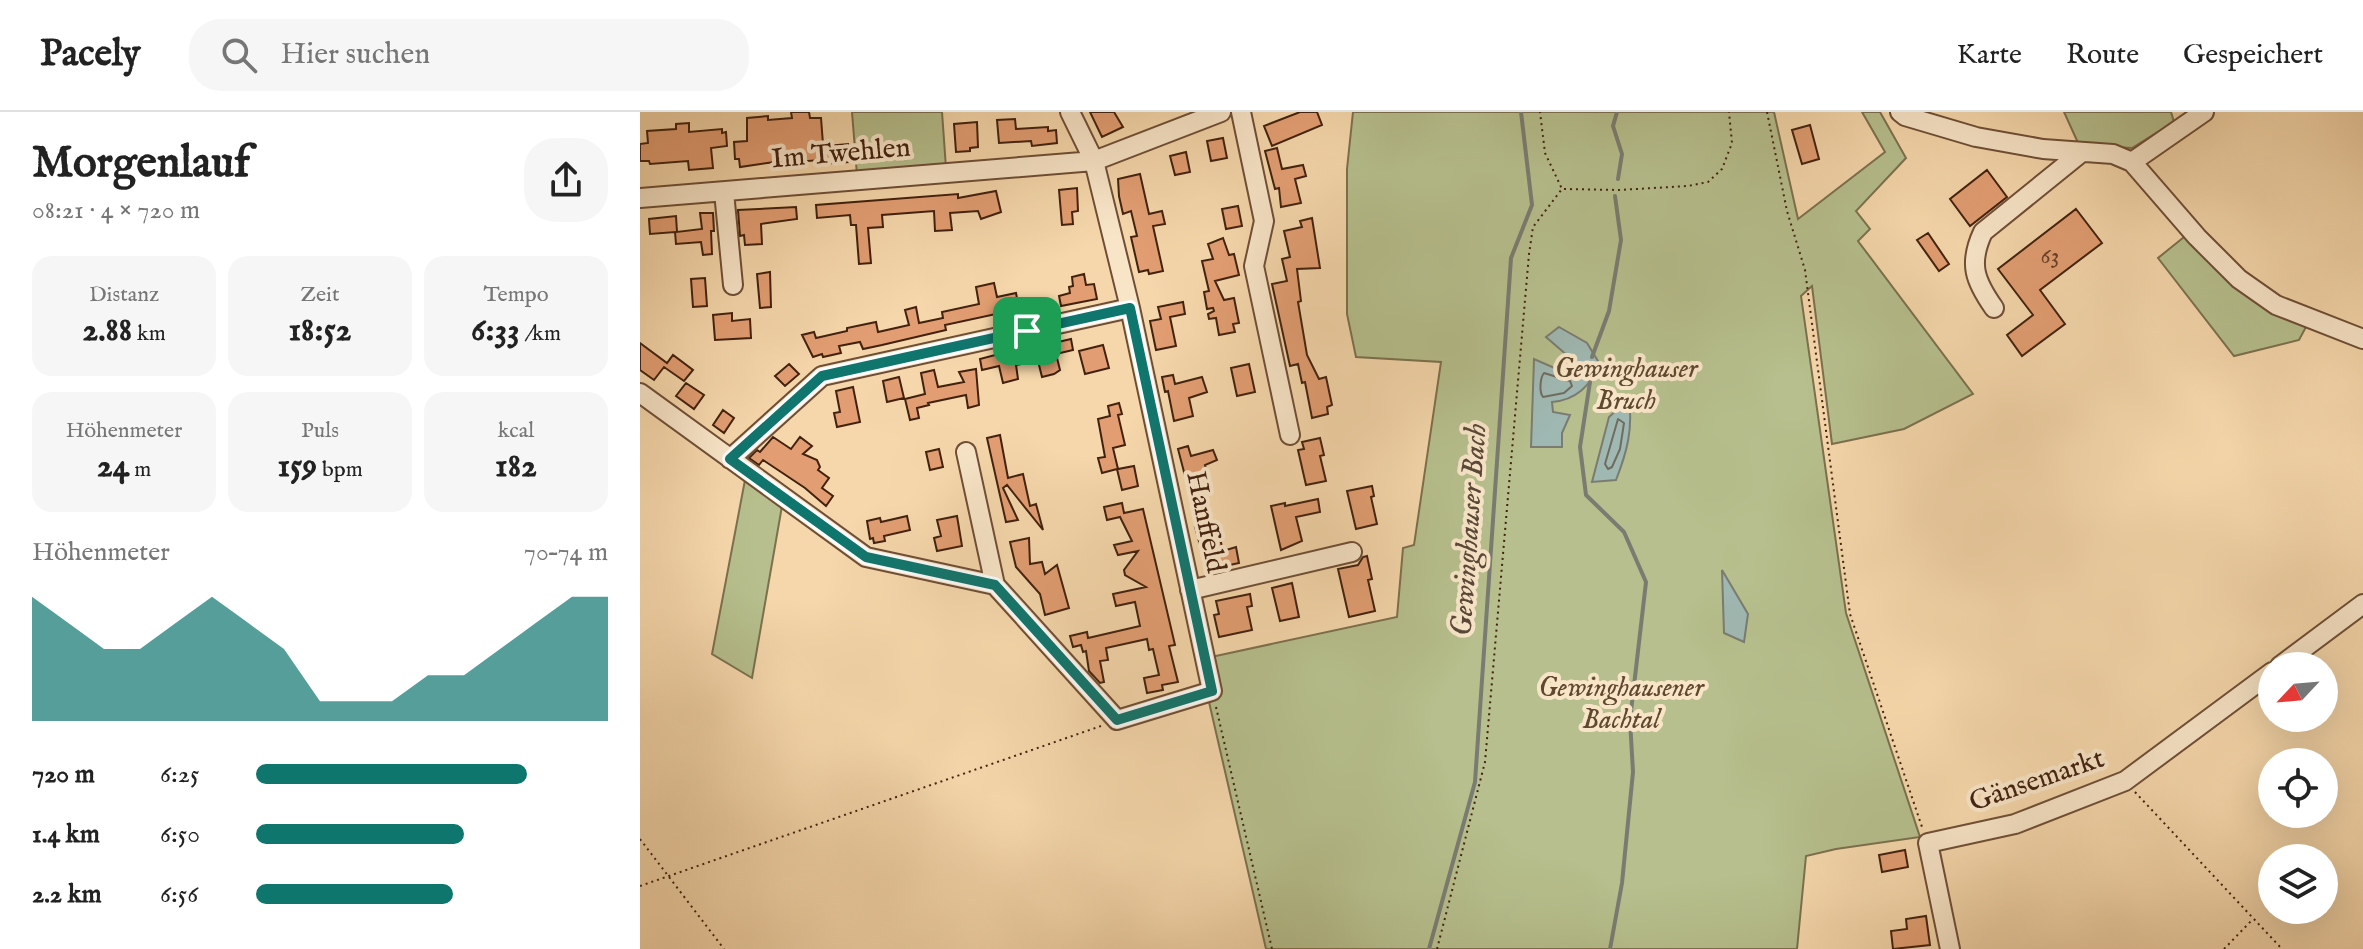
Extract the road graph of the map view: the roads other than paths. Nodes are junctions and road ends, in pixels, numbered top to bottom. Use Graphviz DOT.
graph roads {
  1 [pos="1070,112"];
  2 [pos="1221,112"];
  3 [pos="1241,112"];
  4 [pos="1900,112"];
  5 [pos="2204,112"];
  6 [pos="2082,152"];
  7 [pos="1094,161"];
  8 [pos="2132,162"];
  9 [pos="724,192"];
  10 [pos="640,198"];
  11 [pos="733,285"];
  12 [pos="1130,308"];
  13 [pos="1994,308"];
  14 [pos="2363,339"];
  15 [pos="640,393"];
  16 [pos="1290,435"];
  17 [pos="966,452"];
  18 [pos="730,459"];
  19 [pos="1352,552"];
  20 [pos="995,585"];
  21 [pos="1190,590"];
  22 [pos="2363,604"];
  23 [pos="2299,652"];
  24 [pos="2258,682"];
  25 [pos="1950,949"];
  1 -- 7 [label="street, Hanffeld"];
  2 -- 7 [label="street, Im Twehlen"];
  3 -- 16 [label="street"];
  4 -- 6 [label="street"];
  5 -- 8 [label="street"];
  6 -- 8 [label="street"];
  6 -- 13 [label="street"];
  7 -- 9 [label="street, Im Twehlen"];
  7 -- 12 [label="street, Hanffeld"];
  8 -- 14 [label="street"];
  9 -- 10 [label="street, Im Twehlen"];
  9 -- 11 [label="street"];
  12 -- 18 [label="street"];
  12 -- 21 [label="street, Hanffeld"];
  15 -- 18 [label="street"];
  17 -- 20 [label="street"];
  18 -- 20 [label="street"];
  19 -- 21 [label="street"];
  20 -- 21 [label="street, Hanffeld"];
  22 -- 23 [label="street"];
  24 -- 25 [label="street, Gänsemarkt"];
}
